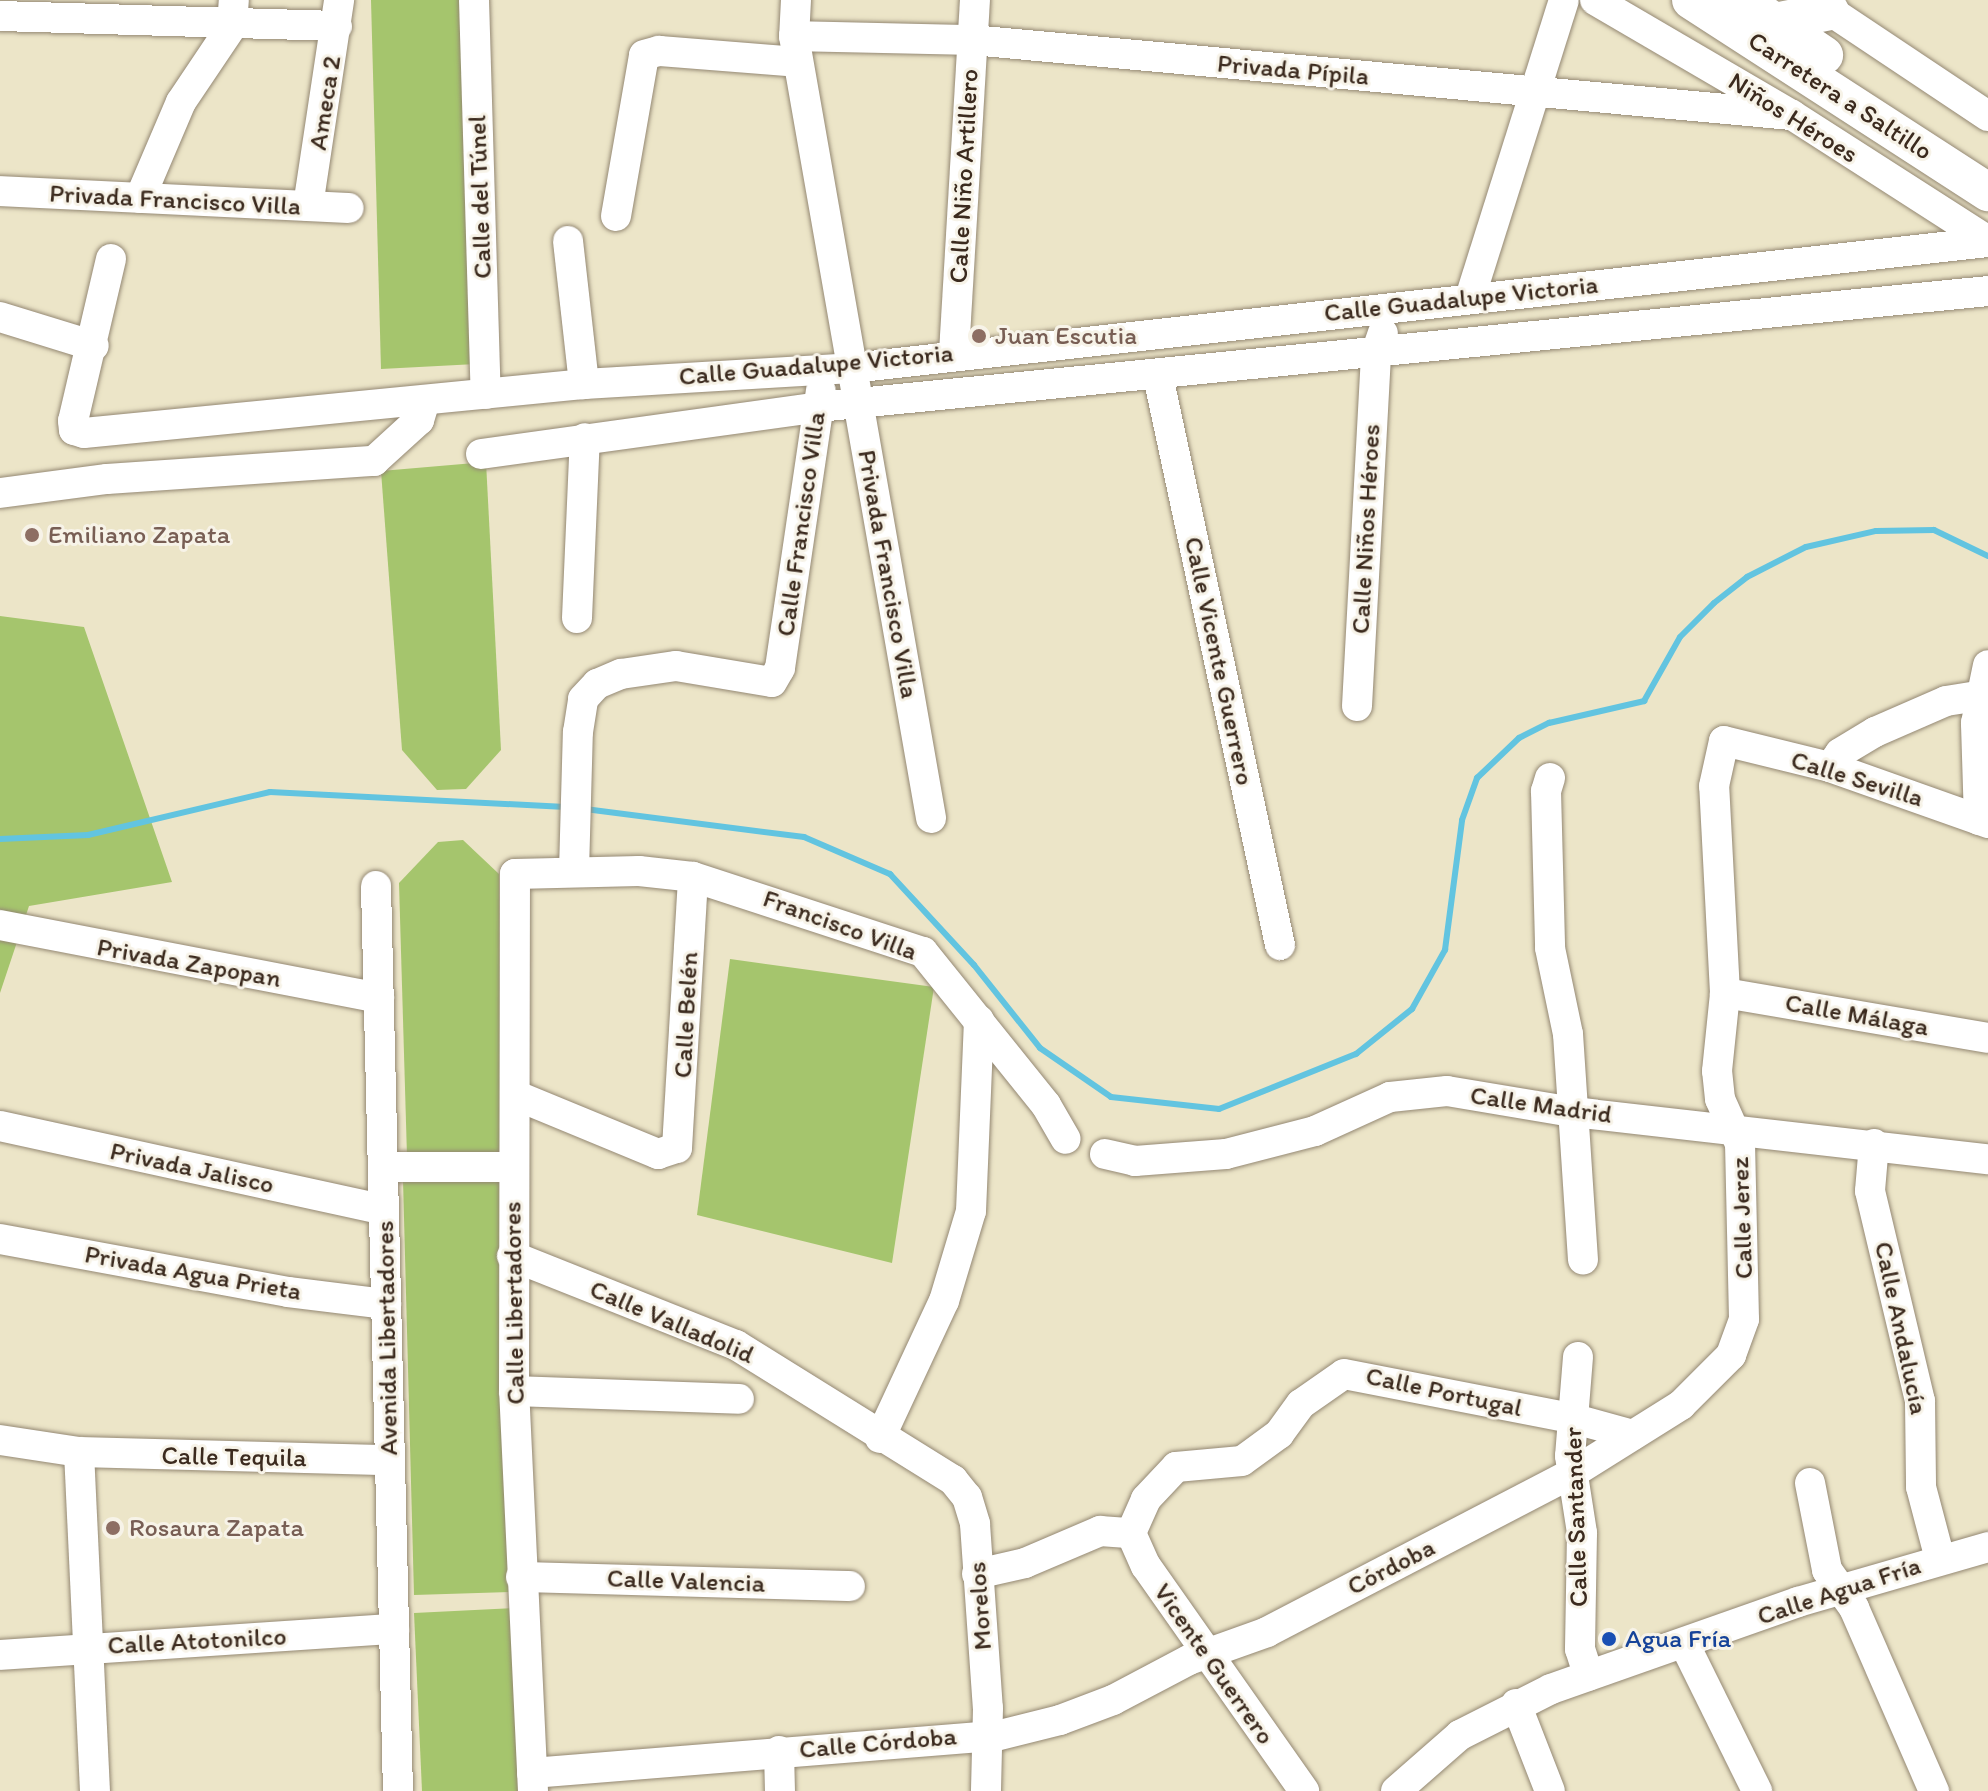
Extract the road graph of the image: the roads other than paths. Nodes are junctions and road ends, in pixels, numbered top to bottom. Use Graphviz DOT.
graph roads {
  1 [pos="474,0"];
  2 [pos="796,0"];
  3 [pos="975,0"];
  4 [pos="1564,0"];
  5 [pos="1595,0"];
  6 [pos="1691,0"];
  7 [pos="1742,0"];
  8 [pos="1822,6"];
  9 [pos="233,13"];
  10 [pos="338,13"];
  11 [pos="1780,14"];
  12 [pos="0,16"];
  13 [pos="972,40"];
  14 [pos="796,49"];
  15 [pos="1535,92"];
  16 [pos="1792,115"];
  17 [pos="1988,116"];
  18 [pos="1988,160"];
  19 [pos="0,191"];
  20 [pos="1988,192"];
  21 [pos="140,198"];
  22 [pos="308,206"];
  23 [pos="349,208"];
  24 [pos="616,216"];
  25 [pos="568,241"];
  26 [pos="1988,242"];
  27 [pos="111,259"];
  28 [pos="1988,291"];
  29 [pos="1470,298"];
  30 [pos="1393,307"];
  31 [pos="0,317"];
  32 [pos="94,346"];
  33 [pos="954,353"];
  34 [pos="1376,353"];
  35 [pos="839,369"];
  36 [pos="1158,376"];
  37 [pos="584,384"];
  38 [pos="486,394"];
  39 [pos="425,400"];
  40 [pos="858,404"];
  41 [pos="818,407"];
  42 [pos="88,432"];
  43 [pos="585,438"];
  44 [pos="481,454"];
  45 [pos="107,479"];
  46 [pos="0,493"];
  47 [pos="577,618"];
  48 [pos="1988,665"];
  49 [pos="1979,696"];
  50 [pos="1357,706"];
  51 [pos="1724,741"];
  52 [pos="1830,767"];
  53 [pos="1550,778"];
  54 [pos="931,818"];
  55 [pos="1984,822"];
  56 [pos="574,871"];
  57 [pos="693,877"];
  58 [pos="376,886"];
  59 [pos="0,925"];
  60 [pos="1280,945"];
  61 [pos="1725,993"];
  62 [pos="379,998"];
  63 [pos="979,1020"];
  64 [pos="1988,1038"];
  65 [pos="515,1095"];
  66 [pos="1573,1112"];
  67 [pos="0,1126"];
  68 [pos="1733,1128"];
  69 [pos="1066,1139"];
  70 [pos="1874,1144"];
  71 [pos="1105,1154"];
  72 [pos="1988,1159"];
  73 [pos="389,1167"];
  74 [pos="501,1167"];
  75 [pos="384,1210"];
  76 [pos="0,1239"];
  77 [pos="512,1256"];
  78 [pos="1583,1260"];
  79 [pos="386,1304"];
  80 [pos="1578,1357"];
  81 [pos="514,1391"];
  82 [pos="739,1399"];
  83 [pos="1571,1418"];
  84 [pos="1633,1435"];
  85 [pos="880,1438"];
  86 [pos="0,1440"];
  87 [pos="79,1452"];
  88 [pos="906,1454"];
  89 [pos="390,1460"];
  90 [pos="1571,1474"];
  91 [pos="1810,1483"];
  92 [pos="1131,1533"];
  93 [pos="1988,1547"];
  94 [pos="1940,1559"];
  95 [pos="977,1574"];
  96 [pos="521,1577"];
  97 [pos="850,1586"];
  98 [pos="1837,1589"];
  99 [pos="394,1629"];
  100 [pos="1684,1643"];
  101 [pos="88,1647"];
  102 [pos="1208,1654"];
  103 [pos="0,1655"];
  104 [pos="1589,1676"];
  105 [pos="1516,1704"];
  106 [pos="987,1736"];
  107 [pos="779,1751"];
  108 [pos="533,1782"];
  109 [pos="1289,1787"];
  110 [pos="95,1791"];
  111 [pos="398,1791"];
  112 [pos="780,1791"];
  113 [pos="986,1791"];
  114 [pos="1396,1791"];
  115 [pos="1550,1791"];
  116 [pos="1757,1791"];
  117 [pos="1934,1791"];
  1 -- 38 [label="street, Calle del Túnel"];
  2 -- 14 [label="street"];
  3 -- 13 [label="street, Calle Niño Artillero"];
  4 -- 15 [label="street"];
  5 -- 16 [label="street, Niños Héroes"];
  6 -- 20 [label="main road, Carretera a Saltillo"];
  7 -- 11 [label="main road, Carretera a Saltillo"];
  8 -- 11 [label="main road"];
  8 -- 17 [label="street"];
  9 -- 10 [label="street"];
  9 -- 12 [label="street"];
  9 -- 21 [label="street"];
  10 -- 22 [label="street, Ameca 2"];
  11 -- 18 [label="main road, Carretera a Saltillo"];
  13 -- 14 [label="street, Privada Pípila"];
  13 -- 15 [label="street, Privada Pípila"];
  13 -- 33 [label="street, Calle Niño Artillero"];
  14 -- 24 [label="street, Privada Pípila"];
  14 -- 35 [label="street, Privada Francisco Villa"];
  15 -- 16 [label="street, Privada Pípila"];
  15 -- 29 [label="street"];
  16 -- 26 [label="street, Niños Héroes"];
  19 -- 21 [label="street, Privada Francisco Villa"];
  21 -- 22 [label="street, Privada Francisco Villa"];
  22 -- 23 [label="street, Privada Francisco Villa"];
  25 -- 37 [label="street"];
  26 -- 29 [label="street, Calle Guadalupe Victoria"];
  27 -- 32 [label="street"];
  28 -- 34 [label="street, Calle Guadalupe Victoria"];
  29 -- 30 [label="street, Calle Guadalupe Victoria"];
  30 -- 33 [label="street, Calle Guadalupe Victoria"];
  30 -- 34 [label="street, Calle Niños Héroes"];
  31 -- 32 [label="street"];
  32 -- 42 [label="street"];
  33 -- 35 [label="street, Calle Guadalupe Victoria"];
  34 -- 36 [label="street, Calle Guadalupe Victoria"];
  34 -- 50 [label="street, Calle Niños Héroes"];
  35 -- 37 [label="street, Calle Guadalupe Victoria"];
  35 -- 40 [label="street, Privada Francisco Villa"];
  35 -- 41 [label="street, Calle Francisco Villa"];
  36 -- 40 [label="street, Calle Guadalupe Victoria"];
  36 -- 60 [label="street, Calle Vicente Guerrero"];
  37 -- 38 [label="street, Calle Guadalupe Victoria"];
  38 -- 39 [label="street, Calle Guadalupe Victoria"];
  39 -- 42 [label="street, Calle Guadalupe Victoria"];
  39 -- 45 [label="street"];
  40 -- 41 [label="street, Calle Guadalupe Victoria"];
  40 -- 54 [label="street, Privada Francisco Villa"];
  41 -- 43 [label="street, Calle Guadalupe Victoria"];
  41 -- 56 [label="street, Calle Francisco Villa"];
  42 -- 45 [label="street"];
  43 -- 44 [label="street, Calle Guadalupe Victoria"];
  43 -- 47 [label="street"];
  45 -- 46 [label="street"];
  48 -- 49 [label="street"];
  49 -- 52 [label="street"];
  49 -- 55 [label="street"];
  51 -- 52 [label="street, Calle Sevilla"];
  51 -- 61 [label="street, Calle Jerez"];
  52 -- 55 [label="street, Calle Sevilla"];
  53 -- 66 [label="street"];
  56 -- 57 [label="street, Francisco Villa"];
  56 -- 65 [label="street, Calle Libertadores"];
  57 -- 63 [label="street, Francisco Villa"];
  57 -- 65 [label="street, Calle Belén"];
  58 -- 62 [label="street, Avenida Libertadores"];
  59 -- 62 [label="street, Privada Zapopan"];
  61 -- 64 [label="street, Calle Málaga"];
  61 -- 68 [label="street, Calle Jerez"];
  62 -- 73 [label="street, Avenida Libertadores"];
  63 -- 69 [label="street, Francisco Villa"];
  63 -- 85 [label="street"];
  65 -- 74 [label="street, Calle Libertadores"];
  66 -- 68 [label="street, Calle Madrid"];
  66 -- 71 [label="street, Calle Madrid"];
  66 -- 78 [label="street"];
  67 -- 75 [label="street, Privada Jalisco"];
  68 -- 70 [label="street, Calle Madrid"];
  68 -- 84 [label="street, Calle Jerez"];
  70 -- 72 [label="street, Calle Madrid"];
  70 -- 94 [label="street, Calle Andalucía"];
  73 -- 74 [label="street"];
  73 -- 75 [label="street, Avenida Libertadores"];
  74 -- 77 [label="street, Calle Libertadores"];
  75 -- 79 [label="street, Avenida Libertadores"];
  76 -- 79 [label="street, Privada Agua Prieta"];
  77 -- 81 [label="street, Calle Libertadores"];
  77 -- 85 [label="street, Calle Valladolid"];
  79 -- 89 [label="street, Avenida Libertadores"];
  80 -- 83 [label="street, Calle Santander"];
  81 -- 82 [label="street"];
  81 -- 96 [label="street, Calle Libertadores"];
  83 -- 84 [label="street, Calle Portugal"];
  83 -- 90 [label="street, Calle Santander"];
  83 -- 92 [label="street, Calle Portugal"];
  84 -- 90 [label="street, Calle Jerez"];
  85 -- 88 [label="street, Calle Valladolid"];
  86 -- 87 [label="street, Calle Tequila"];
  87 -- 89 [label="street, Calle Tequila"];
  87 -- 101 [label="street"];
  88 -- 95 [label="street, Morelos"];
  89 -- 99 [label="street, Avenida Libertadores"];
  90 -- 102 [label="street, Córdoba"];
  90 -- 104 [label="street, Calle Santander"];
  91 -- 98 [label="street"];
  92 -- 95 [label="street"];
  92 -- 102 [label="street, Vicente Guerrero"];
  93 -- 94 [label="street, Calle Agua Fría"];
  94 -- 98 [label="street, Calle Agua Fría"];
  95 -- 106 [label="street, Morelos"];
  96 -- 97 [label="street, Calle Valencia"];
  96 -- 108 [label="street, Calle Libertadores"];
  98 -- 100 [label="street, Calle Agua Fría"];
  98 -- 117 [label="street"];
  99 -- 101 [label="street, Calle Atotonilco"];
  99 -- 111 [label="street, Avenida Libertadores"];
  100 -- 104 [label="street, Calle Agua Fría"];
  100 -- 116 [label="street"];
  101 -- 103 [label="street, Calle Atotonilco"];
  101 -- 110 [label="street"];
  102 -- 106 [label="street, Calle Córdoba"];
  102 -- 109 [label="street, Vicente Guerrero"];
  104 -- 105 [label="street, Calle Agua Fría"];
  105 -- 114 [label="street, Calle Agua Fría"];
  105 -- 115 [label="street"];
  106 -- 107 [label="street, Calle Córdoba"];
  106 -- 113 [label="street, Morelos"];
  107 -- 108 [label="street, Calle Córdoba"];
  107 -- 112 [label="street"];
}
